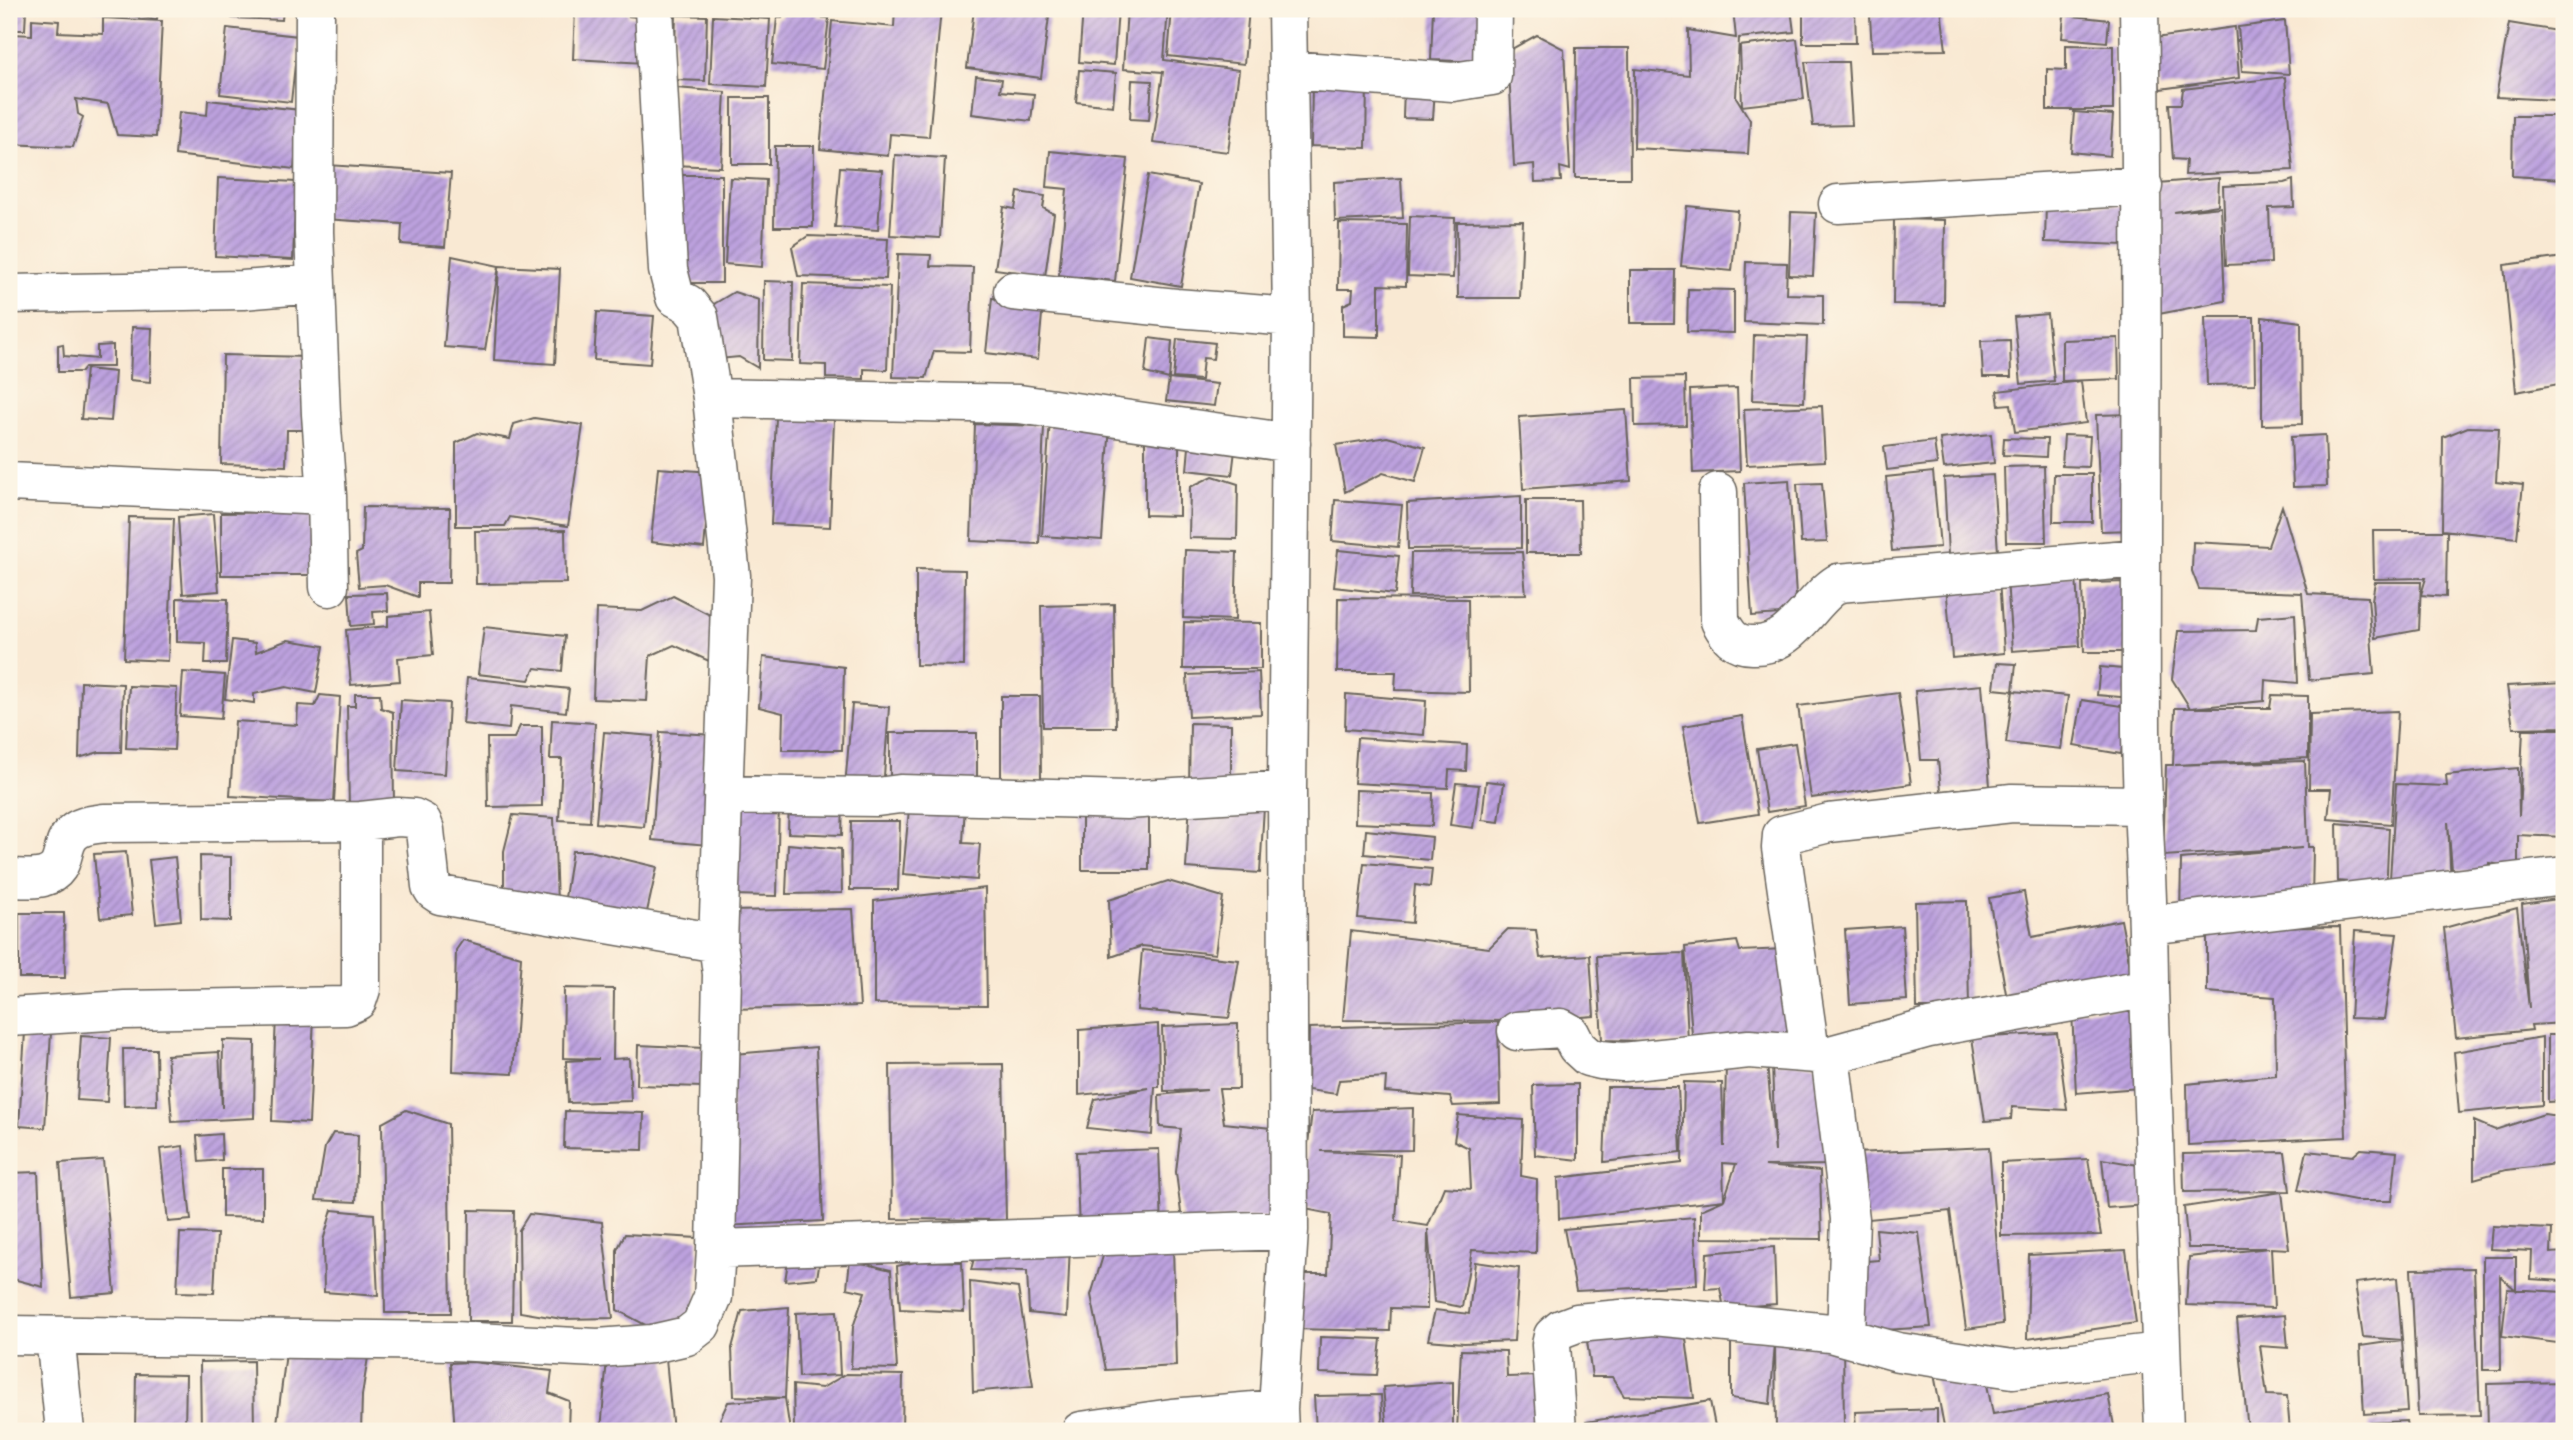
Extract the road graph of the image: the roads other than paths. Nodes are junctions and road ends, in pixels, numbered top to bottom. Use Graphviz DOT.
graph roads {
  1 [pos="315,9"];
  2 [pos="654,9"];
  3 [pos="1287,9"];
  4 [pos="1493,9"];
  5 [pos="2139,9"];
  6 [pos="1288,69"];
  7 [pos="2143,186"];
  8 [pos="1838,204"];
  9 [pos="316,284"];
  10 [pos="1013,291"];
  11 [pos="9,294"];
  12 [pos="1292,317"];
  13 [pos="712,398"];
  14 [pos="1291,443"];
  15 [pos="9,482"];
  16 [pos="1718,492"];
  17 [pos="327,496"];
  18 [pos="2140,558"];
  19 [pos="329,587"];
  20 [pos="1287,790"];
  21 [pos="723,795"];
  22 [pos="2141,805"];
  23 [pos="361,821"];
  24 [pos="2564,876"];
  25 [pos="9,878"];
  26 [pos="2149,925"];
  27 [pos="718,943"];
  28 [pos="2149,988"];
  29 [pos="9,1017"];
  30 [pos="1517,1031"];
  31 [pos="1820,1054"];
  32 [pos="1289,1230"];
  33 [pos="716,1249"];
  34 [pos="9,1335"];
  35 [pos="55,1336"];
  36 [pos="1846,1337"];
  37 [pos="2161,1352"];
  38 [pos="1278,1420"];
  39 [pos="65,1431"];
  40 [pos="1081,1431"];
  41 [pos="1557,1431"];
  42 [pos="2164,1431"];
  1 -- 9 [label="street"];
  2 -- 13 [label="street"];
  3 -- 6 [label="street"];
  4 -- 6 [label="street"];
  5 -- 7 [label="street"];
  6 -- 12 [label="street"];
  7 -- 8 [label="street"];
  7 -- 18 [label="street"];
  9 -- 11 [label="street"];
  9 -- 17 [label="street"];
  10 -- 12 [label="street"];
  12 -- 14 [label="street"];
  13 -- 14 [label="street"];
  13 -- 21 [label="street"];
  14 -- 20 [label="street"];
  15 -- 17 [label="street"];
  16 -- 18 [label="street"];
  17 -- 19 [label="street"];
  18 -- 22 [label="street"];
  20 -- 21 [label="street"];
  20 -- 32 [label="street"];
  21 -- 27 [label="street"];
  22 -- 26 [label="street"];
  22 -- 31 [label="street"];
  23 -- 25 [label="street"];
  23 -- 27 [label="street"];
  23 -- 29 [label="street"];
  24 -- 26 [label="street"];
  26 -- 28 [label="street"];
  27 -- 33 [label="street"];
  28 -- 31 [label="street"];
  28 -- 37 [label="street"];
  30 -- 31 [label="street"];
  31 -- 36 [label="street"];
  32 -- 33 [label="street"];
  32 -- 38 [label="street"];
  33 -- 35 [label="street"];
  34 -- 35 [label="street"];
  35 -- 39 [label="street"];
  36 -- 37 [label="street"];
  36 -- 41 [label="street"];
  37 -- 42 [label="street"];
  38 -- 40 [label="street"];
}
